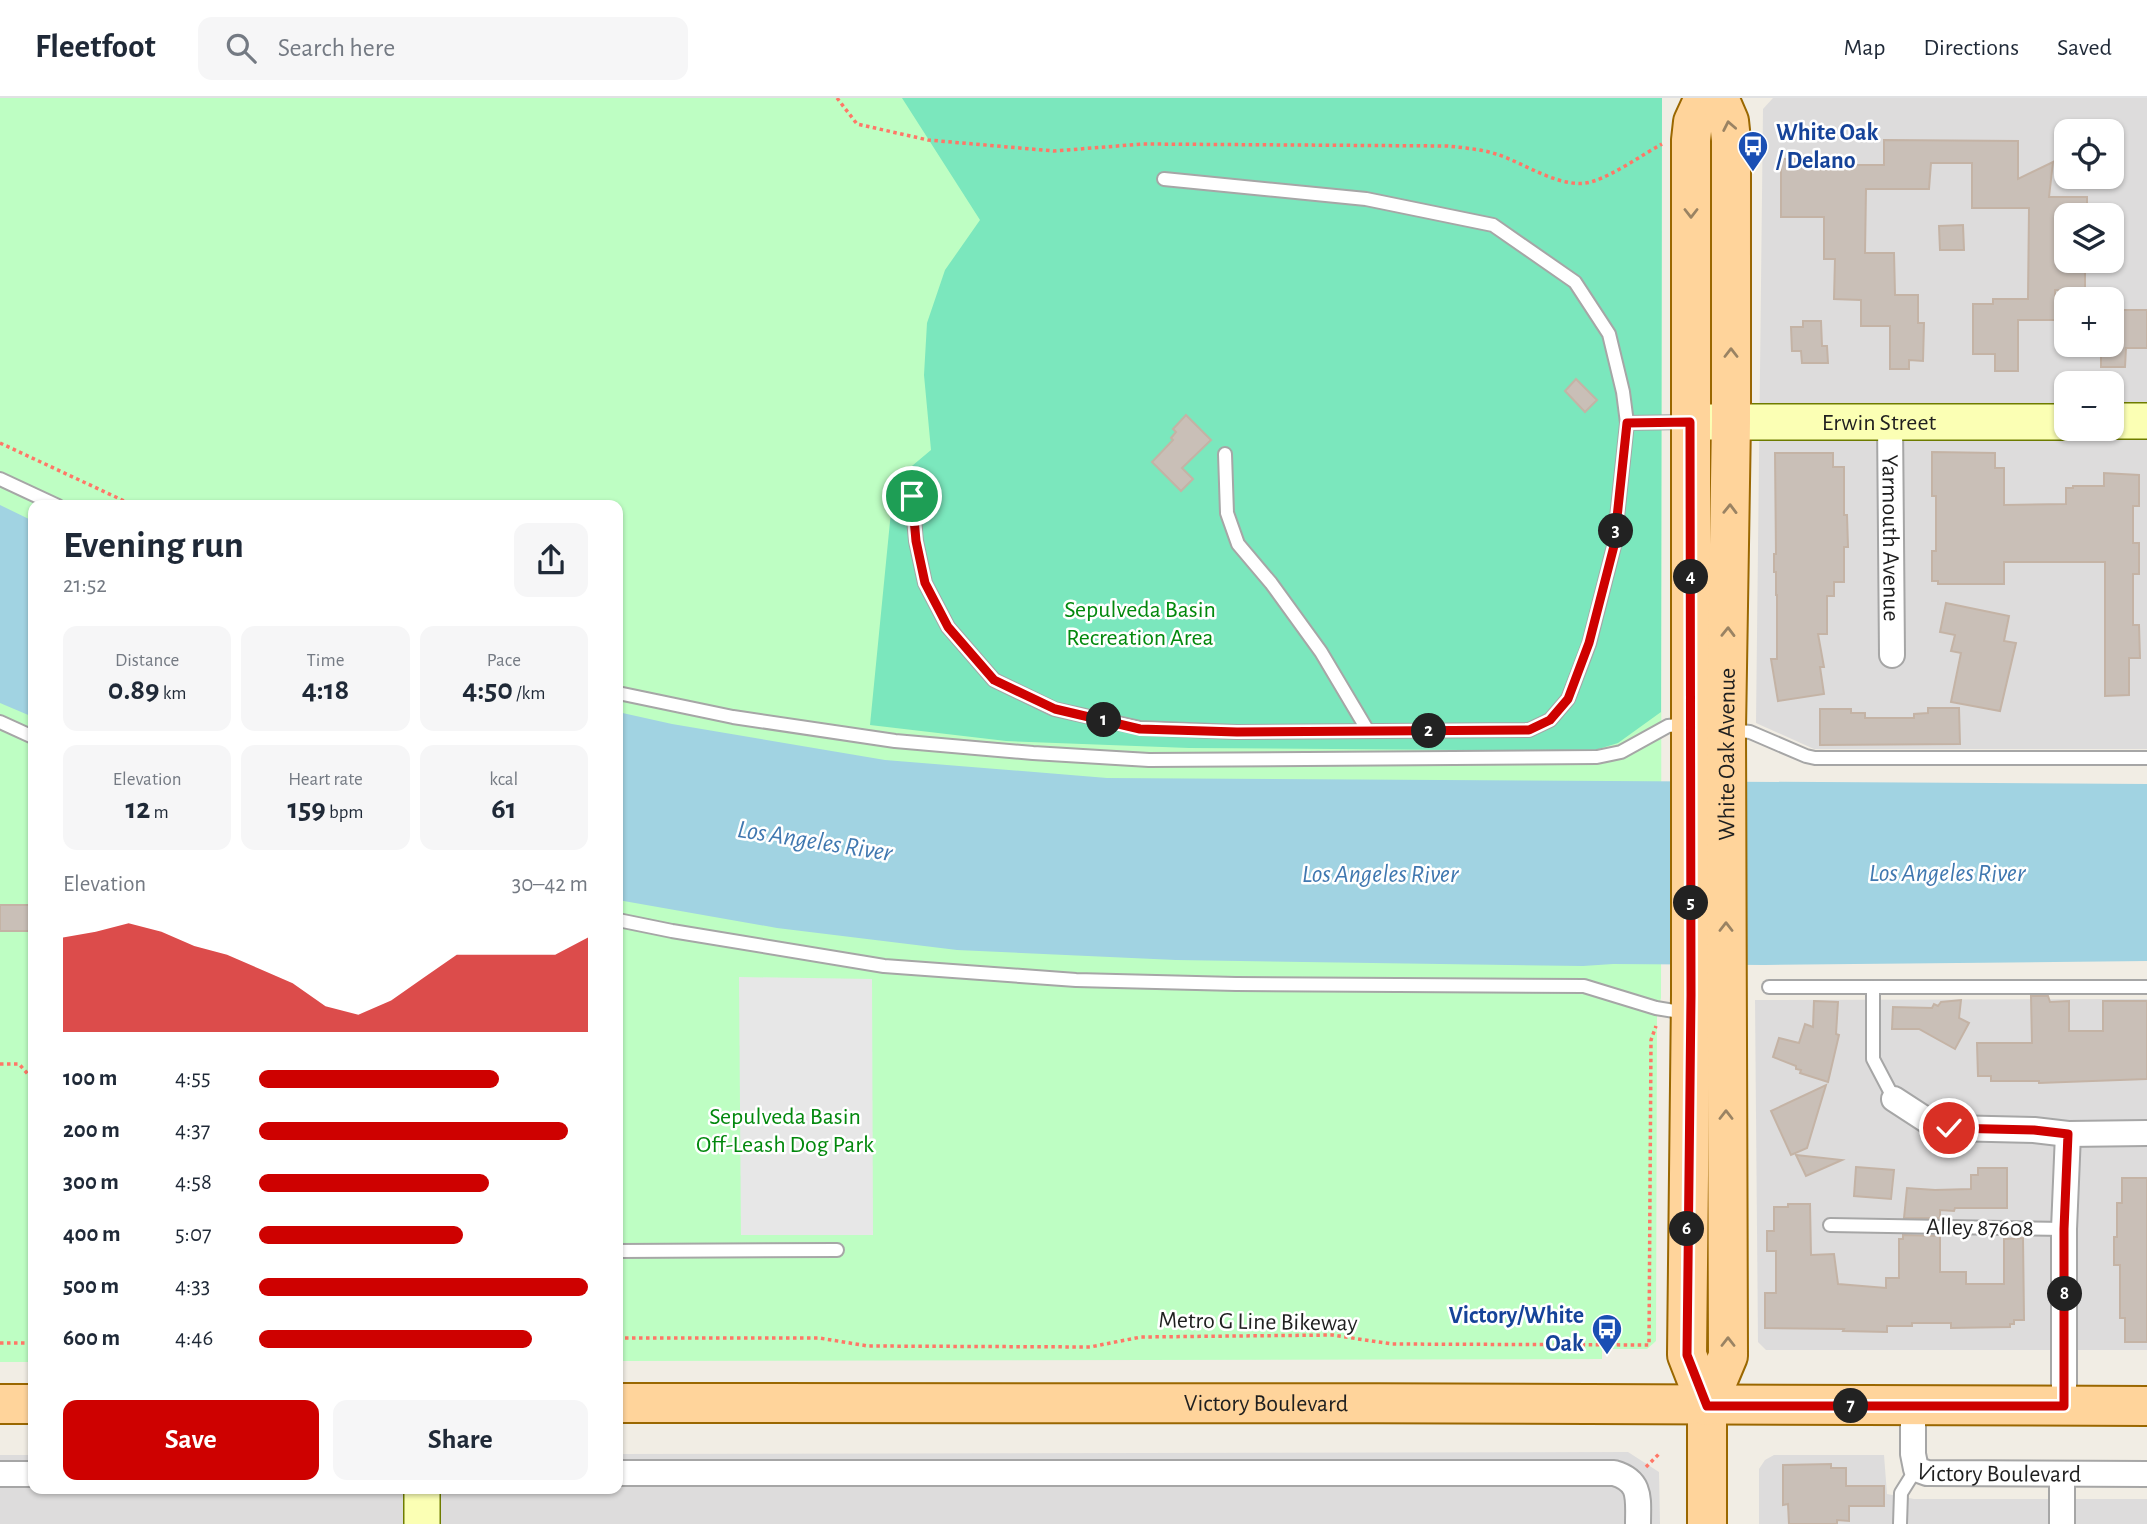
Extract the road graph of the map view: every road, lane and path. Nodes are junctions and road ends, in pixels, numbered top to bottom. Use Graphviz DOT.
graph roads {
  1 [pos="837,98"];
  2 [pos="1704,98"];
  3 [pos="1719,98"];
  4 [pos="1691,140"];
  5 [pos="1164,179"];
  6 [pos="1731,421"];
  7 [pos="1891,421"];
  8 [pos="2124,421"];
  9 [pos="2147,421"];
  10 [pos="1690,422"];
  11 [pos="2054,422"];
  12 [pos="1627,423"];
  13 [pos="0,443"];
  14 [pos="1225,454"];
  15 [pos="0,479"];
  16 [pos="912,496"];
  17 [pos="45,500"];
  18 [pos="122,500"];
  19 [pos="1892,655"];
  20 [pos="623,694"];
  21 [pos="0,722"];
  22 [pos="1368,731"];
  23 [pos="28,735"];
  24 [pos="1709,738"];
  25 [pos="2147,758"];
  26 [pos="623,920"];
  27 [pos="1769,987"];
  28 [pos="2147,987"];
  29 [pos="1873,988"];
  30 [pos="1692,1006"];
  31 [pos="0,1064"];
  32 [pos="28,1074"];
  33 [pos="1894,1099"];
  34 [pos="2147,1133"];
  35 [pos="2068,1134"];
  36 [pos="1830,1225"];
  37 [pos="2064,1229"];
  38 [pos="837,1250"];
  39 [pos="623,1251"];
  40 [pos="623,1338"];
  41 [pos="0,1343"];
  42 [pos="28,1343"];
  43 [pos="623,1403"];
  44 [pos="0,1404"];
  45 [pos="28,1404"];
  46 [pos="1707,1406"];
  47 [pos="1913,1406"];
  48 [pos="2064,1406"];
  49 [pos="2147,1406"];
  50 [pos="1916,1469"];
  51 [pos="623,1473"];
  52 [pos="0,1474"];
  53 [pos="28,1474"];
  54 [pos="2062,1474"];
  55 [pos="2147,1474"];
  56 [pos="422,1494"];
  57 [pos="422,1524"];
  58 [pos="1638,1524"];
  59 [pos="1707,1524"];
  60 [pos="1900,1524"];
  61 [pos="2062,1524"];
  1 -- 4 [label="path"];
  2 -- 4 [label="main road, White Oak Avenue"];
  6 -- 3 [label="main road, White Oak Avenue, one-way"];
  4 -- 10 [label="main road, White Oak Avenue, one-way"];
  5 -- 12 [label="lane"];
  6 -- 7 [label="street, Erwin Street"];
  6 -- 10 [label="street, Erwin Street"];
  24 -- 6 [label="main road, White Oak Avenue, one-way"];
  7 -- 11 [label="street, Erwin Street"];
  7 -- 19 [label="street, Yarmouth Avenue"];
  8 -- 9 [label="street"];
  10 -- 12 [label="lane"];
  10 -- 24 [label="main road, White Oak Avenue"];
  12 -- 22 [label="lane"];
  13 -- 18 [label="path"];
  14 -- 22 [label="lane"];
  15 -- 17 [label="lane"];
  16 -- 22 [label="lane"];
  20 -- 24 [label="lane"];
  21 -- 23 [label="lane"];
  24 -- 25 [label="lane"];
  24 -- 30 [label="main road, White Oak Avenue"];
  26 -- 30 [label="lane"];
  27 -- 29 [label="lane"];
  28 -- 29 [label="lane"];
  29 -- 33 [label="lane"];
  30 -- 40 [label="path, Metro G Line Bikeway"];
  30 -- 46 [label="main road, White Oak Avenue"];
  31 -- 32 [label="path"];
  33 -- 35 [label="street"];
  34 -- 35 [label="street"];
  35 -- 37 [label="street"];
  36 -- 37 [label="lane, Alley 87608"];
  37 -- 48 [label="street"];
  38 -- 39 [label="lane"];
  41 -- 42 [label="path"];
  43 -- 46 [label="main road, Victory Boulevard"];
  44 -- 45 [label="main road"];
  46 -- 47 [label="main road, Victory Boulevard"];
  46 -- 59 [label="main road, White Oak Avenue"];
  47 -- 48 [label="main road, Victory Boulevard"];
  47 -- 50 [label="street, Victory Boulevard"];
  48 -- 49 [label="main road, Victory Boulevard"];
  50 -- 54 [label="street, Victory Boulevard"];
  50 -- 60 [label="lane"];
  51 -- 58 [label="street"];
  52 -- 53 [label="street"];
  54 -- 55 [label="street, Victory Boulevard"];
  54 -- 61 [label="street"];
  56 -- 57 [label="street"];
}
